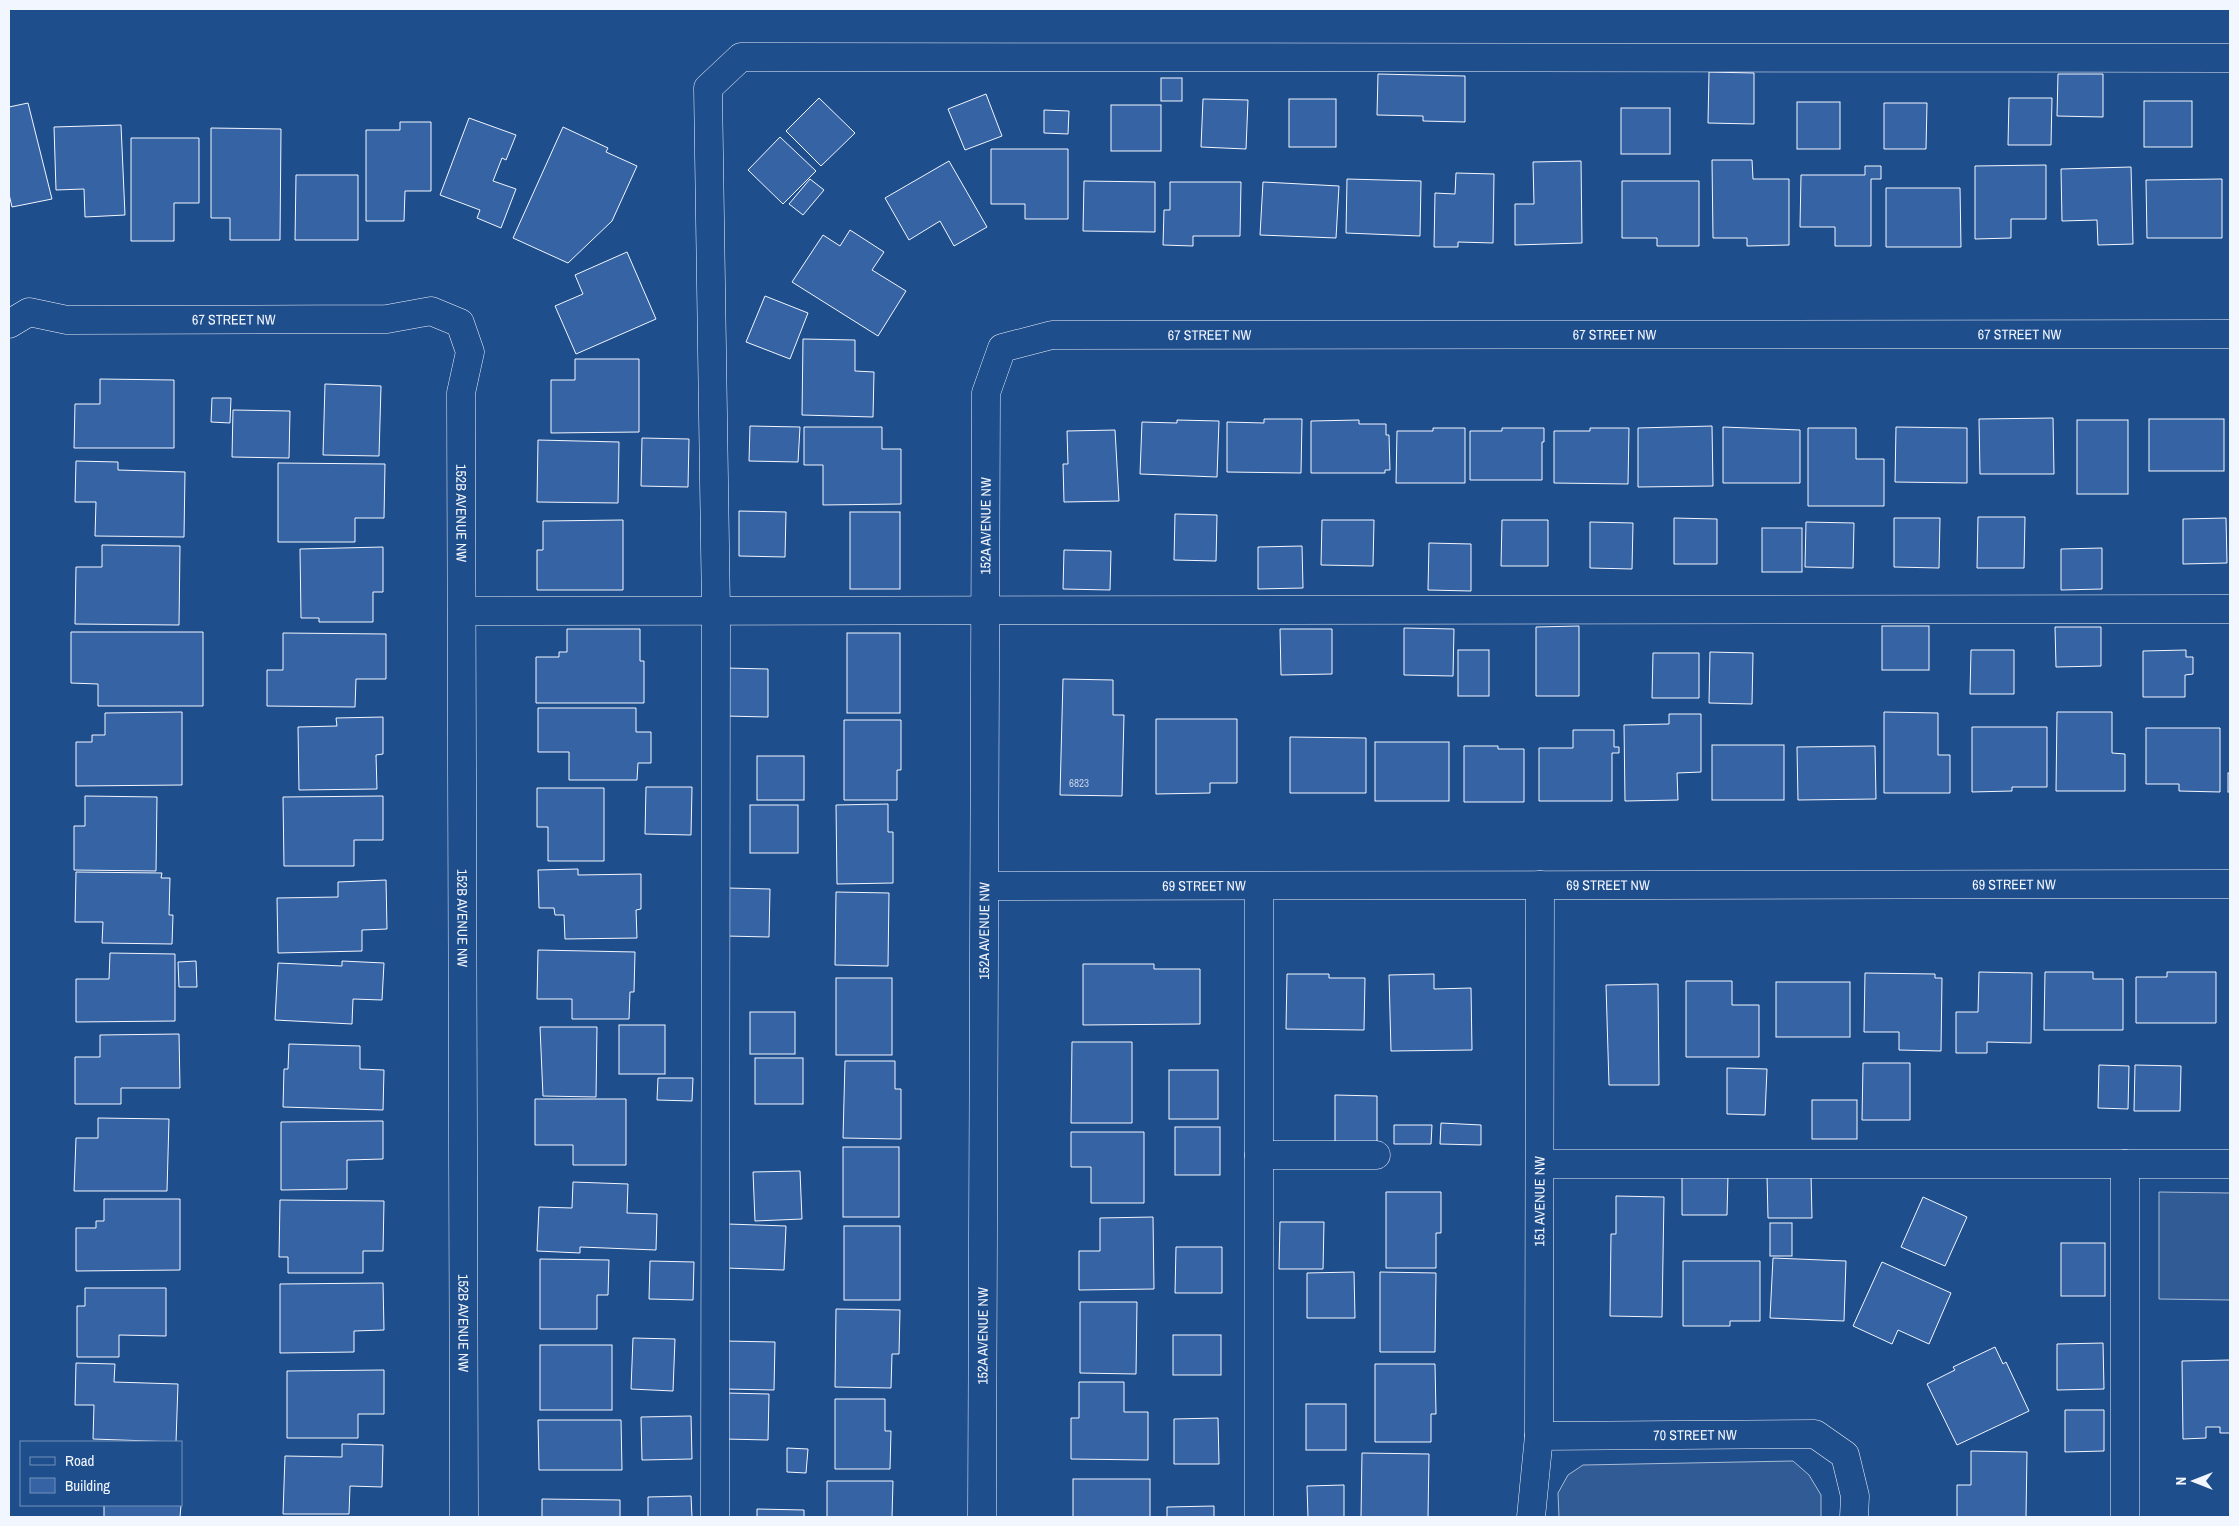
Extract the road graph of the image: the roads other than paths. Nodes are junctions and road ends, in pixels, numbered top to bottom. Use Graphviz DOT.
graph roads {
  1 [pos="2230,58"];
  2 [pos="460,323"];
  3 [pos="9,324"];
  4 [pos="2230,334"];
  5 [pos="1002,348"];
  6 [pos="2230,610"];
  7 [pos="462,611"];
  8 [pos="716,611"];
  9 [pos="986,611"];
  10 [pos="2230,884"];
  11 [pos="1540,885"];
  12 [pos="986,886"];
  13 [pos="1259,886"];
  14 [pos="1259,1155"];
  15 [pos="1376,1155"];
  16 [pos="1540,1164"];
  17 [pos="2125,1164"];
  18 [pos="2230,1164"];
  19 [pos="1539,1436"];
  20 [pos="464,1517"];
  21 [pos="715,1517"];
  22 [pos="982,1517"];
  23 [pos="1259,1517"];
  24 [pos="1531,1517"];
  25 [pos="1854,1517"];
  26 [pos="2125,1517"];
  1 -- 8 [label="street"];
  2 -- 3 [label="street, 67 STREET NW"];
  2 -- 7 [label="street, 152B AVENUE NW"];
  4 -- 5 [label="street, 67 STREET NW"];
  5 -- 9 [label="street, 152A AVENUE NW"];
  6 -- 9 [label="street"];
  7 -- 8 [label="street"];
  7 -- 20 [label="street, 152B AVENUE NW"];
  8 -- 9 [label="street"];
  8 -- 21 [label="street"];
  9 -- 12 [label="street, 152A AVENUE NW"];
  10 -- 11 [label="street, 69 STREET NW"];
  11 -- 13 [label="street, 69 STREET NW"];
  11 -- 16 [label="street, 151 AVENUE NW"];
  12 -- 13 [label="street, 69 STREET NW"];
  12 -- 22 [label="street, 152A AVENUE NW"];
  13 -- 14 [label="street"];
  14 -- 15 [label="street"];
  14 -- 23 [label="street"];
  16 -- 17 [label="street"];
  16 -- 19 [label="street, 151 AVENUE NW"];
  17 -- 18 [label="street"];
  17 -- 26 [label="street"];
  19 -- 24 [label="street, 151 AVENUE NW"];
  19 -- 25 [label="street, 70 STREET NW"];
}
